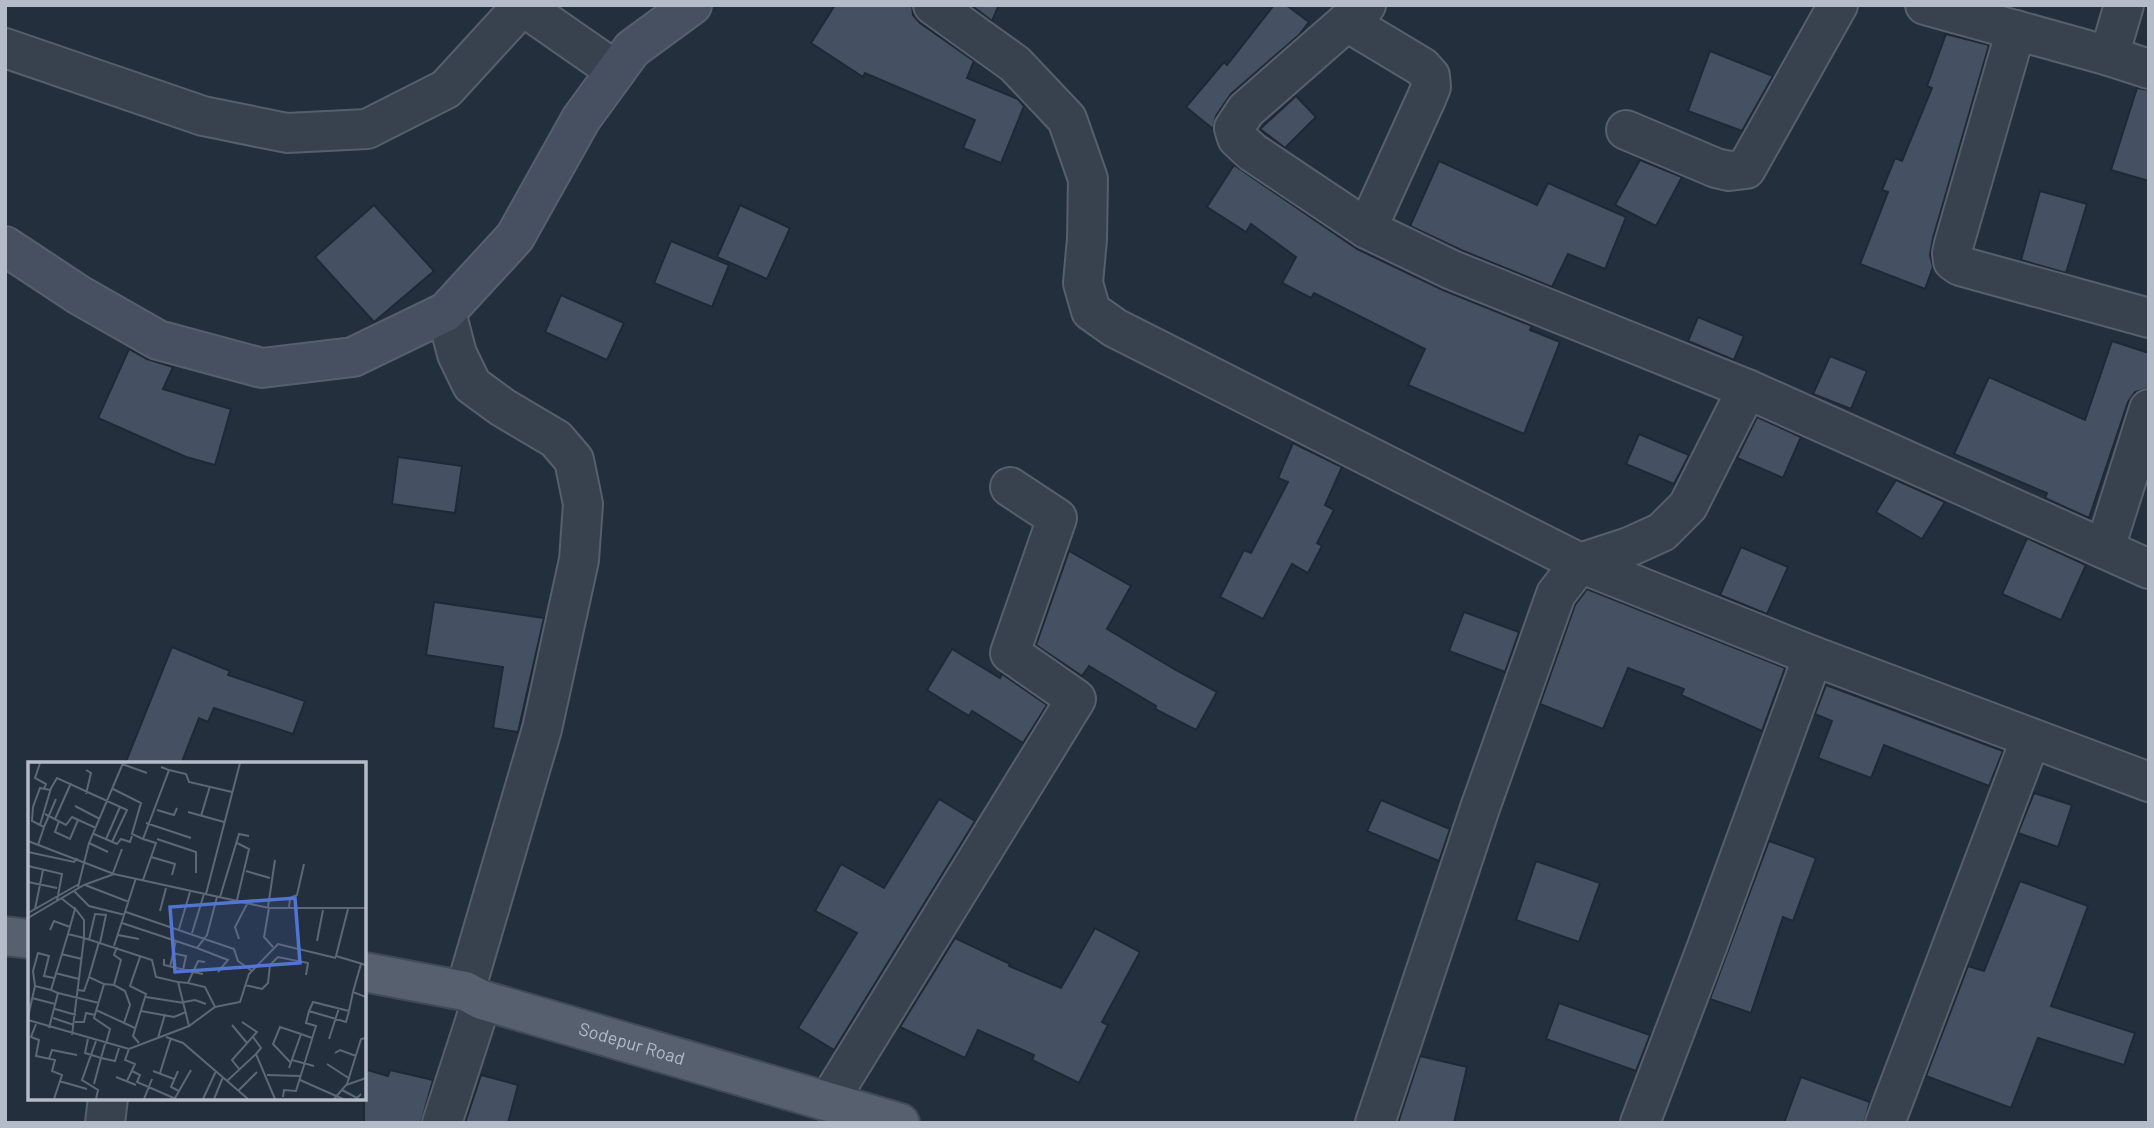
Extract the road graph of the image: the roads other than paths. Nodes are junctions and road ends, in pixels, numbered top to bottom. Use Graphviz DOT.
graph roads {
  1 [pos="692,5"];
  2 [pos="933,5"];
  3 [pos="1838,5"];
  4 [pos="1925,5"];
  5 [pos="2124,5"];
  6 [pos="524,6"];
  7 [pos="1357,14"];
  8 [pos="2016,30"];
  9 [pos="5,48"];
  10 [pos="2109,55"];
  11 [pos="2149,69"];
  12 [pos="616,71"];
  13 [pos="1626,130"];
  14 [pos="1367,229"];
  15 [pos="5,246"];
  16 [pos="446,313"];
  17 [pos="2149,318"];
  18 [pos="1747,389"];
  19 [pos="2149,409"];
  20 [pos="1010,487"];
  21 [pos="2105,548"];
  22 [pos="1580,563"];
  23 [pos="2149,569"];
  24 [pos="1813,656"];
  25 [pos="2031,738"];
  26 [pos="2149,782"];
  27 [pos="5,936"];
  28 [pos="28,939"];
  29 [pos="366,972"];
  30 [pos="473,996"];
  31 [pos="108,1100"];
  32 [pos="828,1102"];
  33 [pos="105,1123"];
  34 [pos="442,1123"];
  35 [pos="900,1123"];
  36 [pos="1375,1123"];
  37 [pos="1640,1123"];
  38 [pos="1885,1123"];
  1 -- 12 [label="street"];
  2 -- 22 [label="street"];
  3 -- 13 [label="street"];
  4 -- 8 [label="street"];
  5 -- 10 [label="street"];
  6 -- 9 [label="street"];
  6 -- 12 [label="street"];
  7 -- 14 [label="street"];
  7 -- 14 [label="street"];
  8 -- 10 [label="street"];
  8 -- 17 [label="street"];
  10 -- 11 [label="street"];
  12 -- 16 [label="street"];
  14 -- 18 [label="street"];
  15 -- 16 [label="street"];
  16 -- 30 [label="street"];
  18 -- 21 [label="street"];
  18 -- 22 [label="street"];
  19 -- 21 [label="street"];
  20 -- 32 [label="street"];
  21 -- 23 [label="street"];
  22 -- 24 [label="street"];
  22 -- 36 [label="street"];
  24 -- 25 [label="street"];
  24 -- 37 [label="street"];
  25 -- 26 [label="street"];
  25 -- 38 [label="street"];
  27 -- 28 [label="main road"];
  29 -- 30 [label="main road, Sodepur Road"];
  30 -- 32 [label="main road, Sodepur Road"];
  30 -- 34 [label="street"];
  31 -- 33 [label="street"];
  32 -- 35 [label="main road, Sodepur Road"];
}
